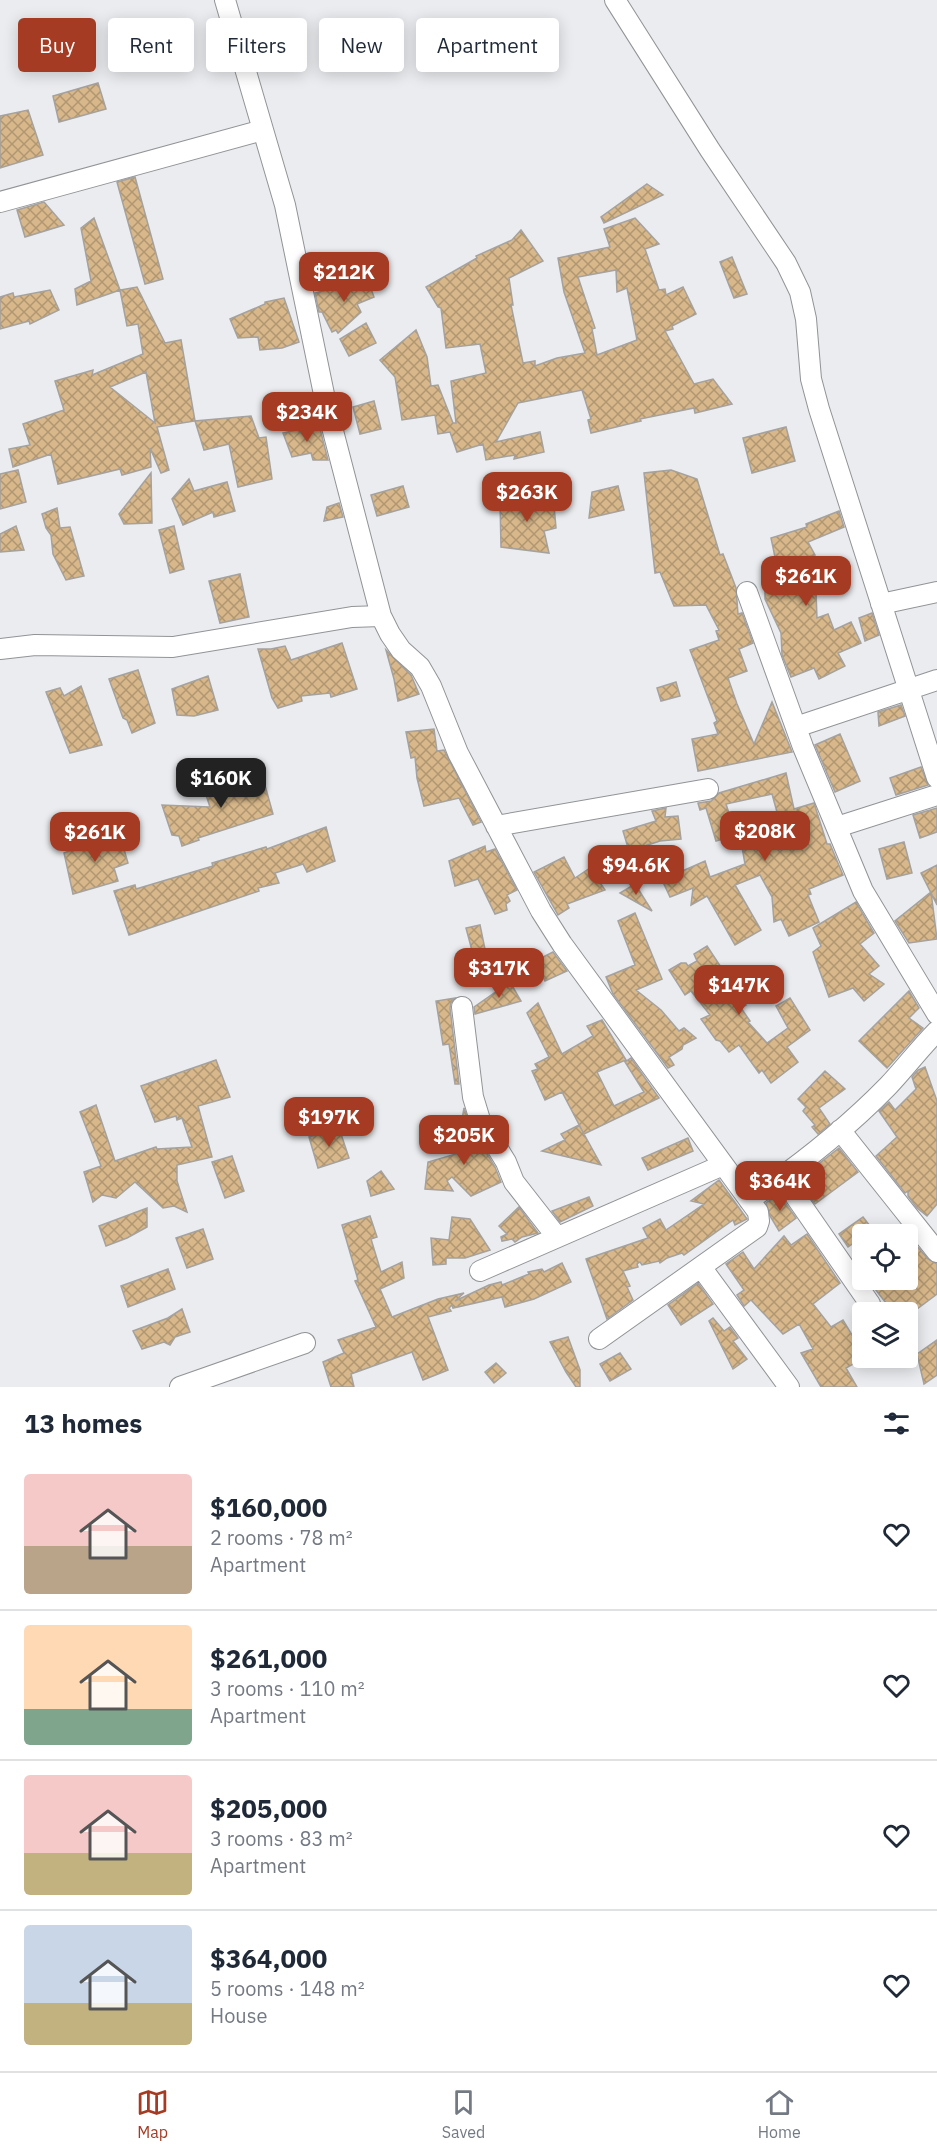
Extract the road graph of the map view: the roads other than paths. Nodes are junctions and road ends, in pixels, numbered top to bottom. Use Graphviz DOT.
graph roads {
  1 [pos="225,0"];
  2 [pos="615,0"];
  3 [pos="263,130"];
  4 [pos="0,202"];
  5 [pos="747,592"];
  6 [pos="937,592"];
  7 [pos="881,604"];
  8 [pos="381,615"];
  9 [pos="0,649"];
  10 [pos="937,680"];
  11 [pos="908,690"];
  12 [pos="796,727"];
  13 [pos="937,778"];
  14 [pos="708,789"];
  15 [pos="937,795"];
  16 [pos="496,826"];
  17 [pos="837,827"];
  18 [pos="462,1007"];
  19 [pos="937,1014"];
  20 [pos="937,1031"];
  21 [pos="840,1130"];
  22 [pos="723,1165"];
  23 [pos="782,1177"];
  24 [pos="749,1200"];
  25 [pos="557,1237"];
  26 [pos="937,1252"];
  27 [pos="701,1267"];
  28 [pos="480,1271"];
  29 [pos="869,1302"];
  30 [pos="599,1340"];
  31 [pos="305,1343"];
  32 [pos="180,1387"];
  33 [pos="789,1387"];
  1 -- 3 [label="street"];
  2 -- 7 [label="street"];
  3 -- 4 [label="street"];
  3 -- 8 [label="street"];
  5 -- 12 [label="street"];
  6 -- 7 [label="street"];
  7 -- 11 [label="street"];
  8 -- 9 [label="street"];
  8 -- 16 [label="street"];
  10 -- 11 [label="street"];
  11 -- 12 [label="street"];
  11 -- 13 [label="street"];
  12 -- 17 [label="street"];
  14 -- 16 [label="street"];
  15 -- 17 [label="street"];
  16 -- 22 [label="street"];
  17 -- 19 [label="street"];
  18 -- 25 [label="street"];
  20 -- 21 [label="street"];
  21 -- 23 [label="street"];
  21 -- 26 [label="street"];
  22 -- 24 [label="street"];
  22 -- 25 [label="street"];
  23 -- 24 [label="street"];
  23 -- 29 [label="street"];
  24 -- 27 [label="street"];
  25 -- 28 [label="street"];
  27 -- 30 [label="street"];
  27 -- 33 [label="street"];
  31 -- 32 [label="street"];
}
